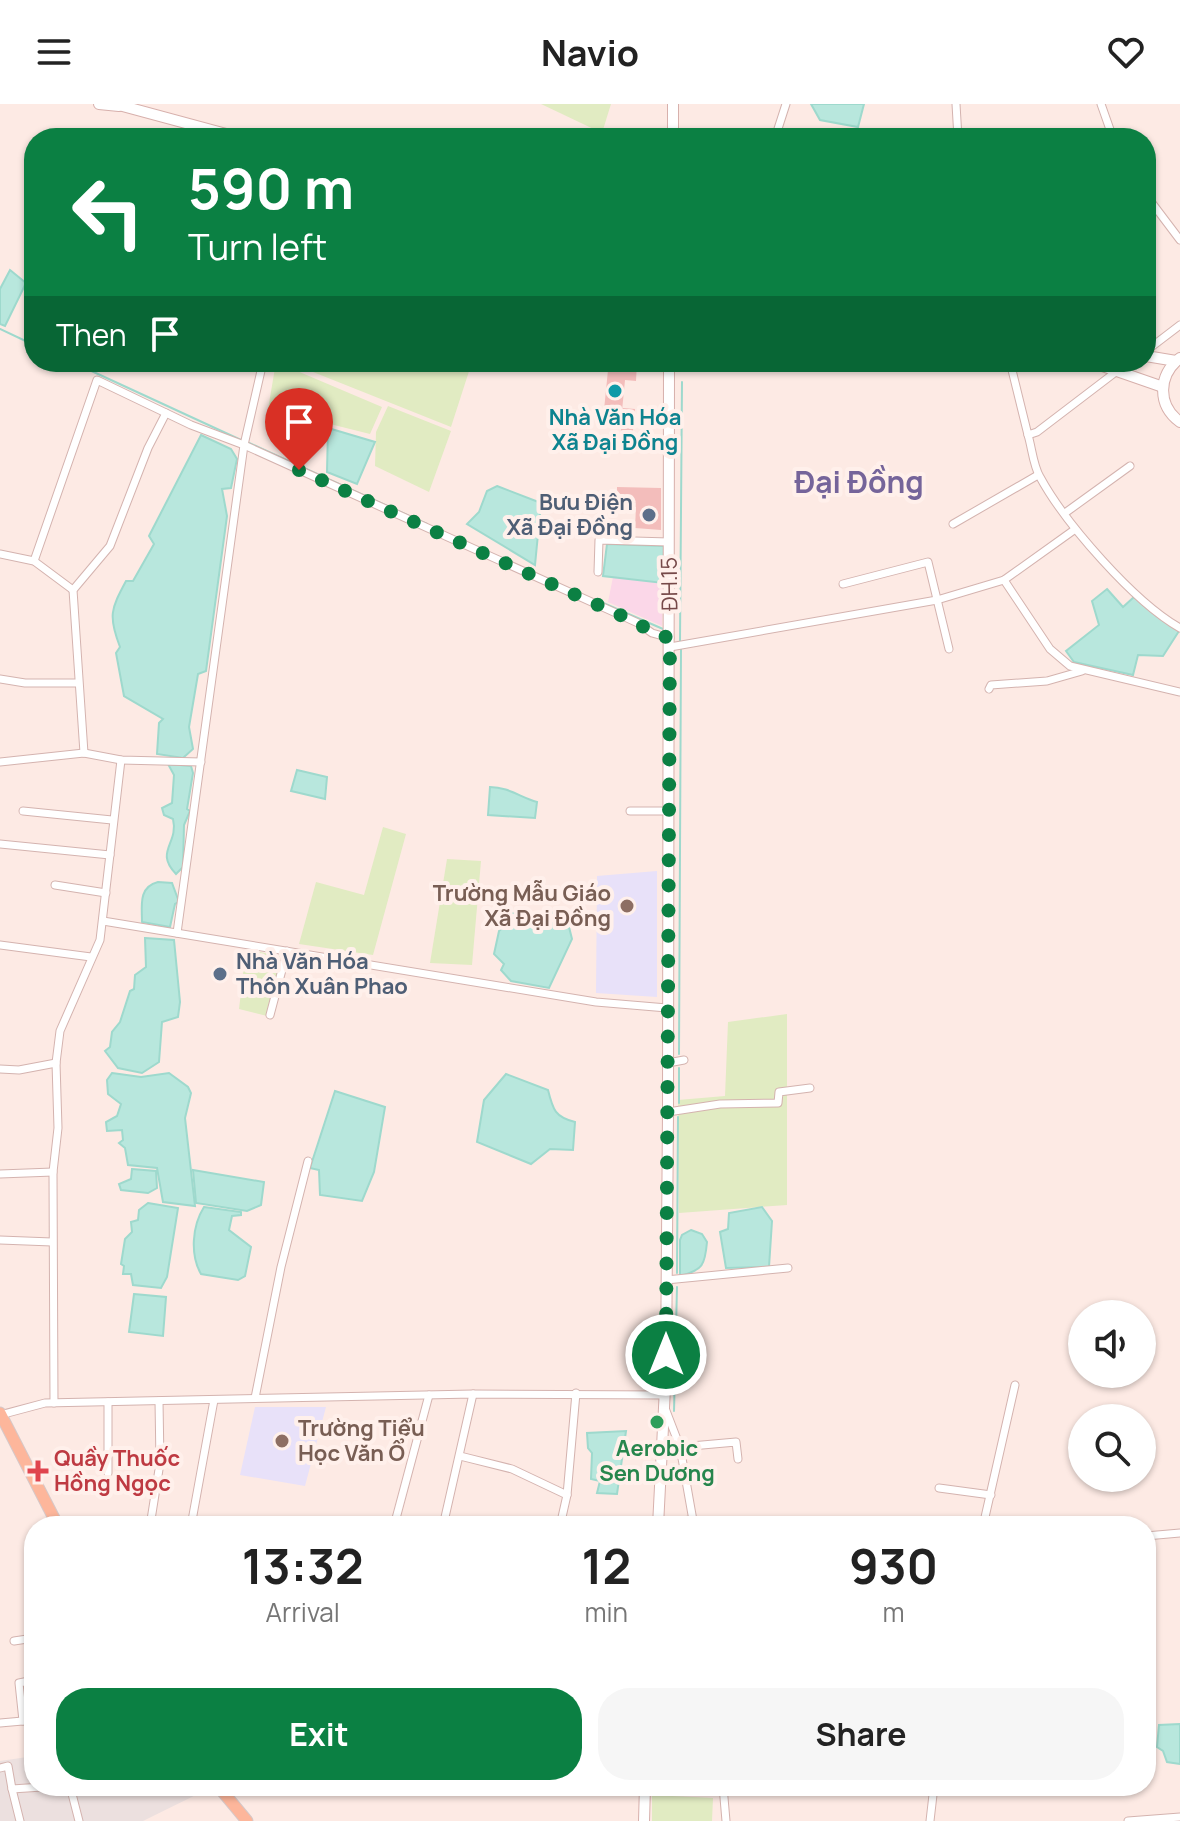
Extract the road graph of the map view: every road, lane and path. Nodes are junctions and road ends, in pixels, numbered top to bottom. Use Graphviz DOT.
graph roads {
  1 [pos="99,104"];
  2 [pos="673,104"];
  3 [pos="786,104"];
  4 [pos="956,104"];
  5 [pos="1101,104"];
  6 [pos="117,105"];
  7 [pos="203,128"];
  8 [pos="673,128"];
  9 [pos="778,128"];
  10 [pos="957,128"];
  11 [pos="1109,128"];
  12 [pos="1156,208"];
  13 [pos="1180,240"];
  14 [pos="1180,325"];
  15 [pos="1156,345"];
  16 [pos="1156,355"];
  17 [pos="1178,360"];
  18 [pos="261,372"];
  19 [pos="669,372"];
  20 [pos="1012,372"];
  21 [pos="1116,372"];
  22 [pos="1120,372"];
  23 [pos="1163,387"];
  24 [pos="166,413"];
  25 [pos="1180,422"];
  26 [pos="1028,435"];
  27 [pos="244,445"];
  28 [pos="1130,466"];
  29 [pos="1038,475"];
  30 [pos="1065,513"];
  31 [pos="953,524"];
  32 [pos="1074,530"];
  33 [pos="669,542"];
  34 [pos="0,554"];
  35 [pos="34,561"];
  36 [pos="598,572"];
  37 [pos="1004,580"];
  38 [pos="843,584"];
  39 [pos="73,590"];
  40 [pos="937,600"];
  41 [pos="1180,628"];
  42 [pos="670,642"];
  43 [pos="949,649"];
  44 [pos="1082,671"];
  45 [pos="0,679"];
  46 [pos="77,683"];
  47 [pos="989,689"];
  48 [pos="1180,692"];
  49 [pos="84,753"];
  50 [pos="121,760"];
  51 [pos="0,762"];
  52 [pos="201,762"];
  53 [pos="23,811"];
  54 [pos="630,811"];
  55 [pos="669,811"];
  56 [pos="112,820"];
  57 [pos="0,844"];
  58 [pos="110,855"];
  59 [pos="55,885"];
  60 [pos="106,893"];
  61 [pos="103,921"];
  62 [pos="177,933"];
  63 [pos="0,945"];
  64 [pos="287,951"];
  65 [pos="91,957"];
  66 [pos="667,1008"];
  67 [pos="270,1015"];
  68 [pos="684,1060"];
  69 [pos="56,1063"];
  70 [pos="668,1063"];
  71 [pos="0,1069"];
  72 [pos="810,1088"];
  73 [pos="668,1112"];
  74 [pos="308,1161"];
  75 [pos="53,1172"];
  76 [pos="0,1174"];
  77 [pos="0,1240"];
  78 [pos="52,1242"];
  79 [pos="788,1268"];
  80 [pos="666,1280"];
  81 [pos="1015,1385"];
  82 [pos="576,1393"];
  83 [pos="473,1394"];
  84 [pos="429,1395"];
  85 [pos="297,1397"];
  86 [pos="255,1398"];
  87 [pos="214,1400"];
  88 [pos="159,1401"];
  89 [pos="665,1401"];
  90 [pos="108,1402"];
  91 [pos="54,1403"];
  92 [pos="296,1407"];
  93 [pos="0,1414"];
  94 [pos="680,1447"];
  95 [pos="460,1456"];
  96 [pos="738,1459"];
  97 [pos="108,1473"];
  98 [pos="939,1488"];
  99 [pos="567,1495"];
  100 [pos="991,1495"];
  101 [pos="53,1516"];
  102 [pos="152,1516"];
  103 [pos="193,1516"];
  104 [pos="397,1516"];
  105 [pos="445,1516"];
  106 [pos="562,1516"];
  107 [pos="658,1516"];
  108 [pos="692,1516"];
  109 [pos="986,1516"];
  110 [pos="1180,1533"];
  111 [pos="1156,1535"];
  112 [pos="24,1640"];
  113 [pos="14,1641"];
  114 [pos="24,1682"];
  115 [pos="23,1721"];
  116 [pos="0,1723"];
  117 [pos="0,1768"];
  118 [pos="24,1788"];
  119 [pos="12,1789"];
  120 [pos="73,1796"];
  121 [pos="226,1796"];
  122 [pos="645,1796"];
  123 [pos="724,1796"];
  124 [pos="933,1796"];
  125 [pos="1180,1817"];
  126 [pos="1144,1820"];
  127 [pos="20,1821"];
  128 [pos="79,1821"];
  129 [pos="247,1821"];
  130 [pos="644,1821"];
  131 [pos="726,1821"];
  132 [pos="930,1821"];
  133 [pos="1128,1821"];
  1 -- 6 [label="main road"];
  2 -- 8 [label="main road"];
  3 -- 9 [label="street"];
  4 -- 10 [label="street"];
  5 -- 11 [label="street"];
  6 -- 7 [label="main road"];
  12 -- 13 [label="street"];
  14 -- 15 [label="street"];
  16 -- 17 [label="main road"];
  17 -- 23 [label="main road"];
  18 -- 27 [label="street"];
  19 -- 33 [label="main road, ĐH.15 / ĐH.15"];
  20 -- 26 [label="street"];
  21 -- 26 [label="street"];
  22 -- 23 [label="main road"];
  23 -- 25 [label="main road"];
  24 -- 27 [label="street"];
  24 -- 35 [label="street"];
  24 -- 39 [label="street"];
  26 -- 29 [label="street"];
  27 -- 42 [label="street"];
  27 -- 52 [label="street"];
  28 -- 30 [label="street"];
  29 -- 30 [label="street"];
  29 -- 31 [label="street"];
  30 -- 32 [label="street"];
  32 -- 37 [label="street"];
  32 -- 41 [label="street"];
  33 -- 36 [label="street"];
  33 -- 42 [label="main road, ĐH.15 / ĐH.15"];
  34 -- 35 [label="street"];
  35 -- 39 [label="street"];
  37 -- 40 [label="street"];
  37 -- 44 [label="street"];
  38 -- 40 [label="street"];
  39 -- 46 [label="street"];
  40 -- 42 [label="street"];
  40 -- 43 [label="street"];
  42 -- 55 [label="main road, ĐH.15 / ĐH.15"];
  44 -- 47 [label="street"];
  44 -- 48 [label="street"];
  45 -- 46 [label="street"];
  46 -- 49 [label="street"];
  49 -- 50 [label="street"];
  49 -- 51 [label="street"];
  50 -- 52 [label="street"];
  50 -- 56 [label="street"];
  52 -- 62 [label="street"];
  53 -- 56 [label="street"];
  54 -- 55 [label="street"];
  55 -- 66 [label="main road, ĐH.15 / ĐH.15"];
  56 -- 58 [label="street"];
  57 -- 58 [label="street"];
  58 -- 60 [label="street"];
  59 -- 60 [label="street"];
  60 -- 61 [label="street"];
  61 -- 62 [label="street"];
  61 -- 65 [label="street"];
  62 -- 64 [label="street"];
  63 -- 65 [label="street"];
  64 -- 66 [label="street"];
  64 -- 67 [label="street"];
  65 -- 69 [label="street"];
  66 -- 70 [label="main road, ĐH.15 / ĐH.15"];
  68 -- 70 [label="street"];
  69 -- 71 [label="street"];
  69 -- 75 [label="street"];
  70 -- 73 [label="main road, ĐH.15 / ĐH.15"];
  72 -- 73 [label="street"];
  73 -- 80 [label="main road, ĐH.15 / ĐH.15"];
  74 -- 86 [label="street"];
  75 -- 76 [label="street"];
  75 -- 78 [label="street"];
  77 -- 78 [label="street"];
  78 -- 91 [label="street"];
  79 -- 80 [label="street"];
  80 -- 89 [label="main road, ĐH.15 / ĐH.15"];
  81 -- 100 [label="street"];
  82 -- 83 [label="street"];
  82 -- 89 [label="street"];
  82 -- 99 [label="street"];
  83 -- 84 [label="street"];
  83 -- 95 [label="street"];
  84 -- 85 [label="street"];
  84 -- 104 [label="street"];
  85 -- 86 [label="street"];
  85 -- 92 [label="street"];
  86 -- 87 [label="street"];
  87 -- 88 [label="street"];
  87 -- 103 [label="street"];
  88 -- 90 [label="street"];
  88 -- 102 [label="street"];
  89 -- 94 [label="street"];
  89 -- 107 [label="main road, ĐH.15 / ĐH.15"];
  90 -- 91 [label="street"];
  90 -- 97 [label="street"];
  91 -- 93 [label="street"];
  93 -- 101 [label="main road"];
  94 -- 96 [label="street"];
  94 -- 108 [label="street"];
  95 -- 99 [label="street"];
  95 -- 105 [label="street"];
  98 -- 100 [label="street"];
  99 -- 106 [label="street"];
  100 -- 109 [label="street"];
  110 -- 111 [label="street"];
  112 -- 113 [label="street"];
  114 -- 115 [label="street"];
  115 -- 116 [label="street"];
  117 -- 119 [label="street"];
  118 -- 119 [label="street"];
  119 -- 127 [label="street"];
  120 -- 128 [label="street"];
  121 -- 129 [label="main road"];
  122 -- 130 [label="main road"];
  123 -- 131 [label="street"];
  124 -- 132 [label="street"];
  125 -- 126 [label="street"];
  126 -- 133 [label="street"];
}
